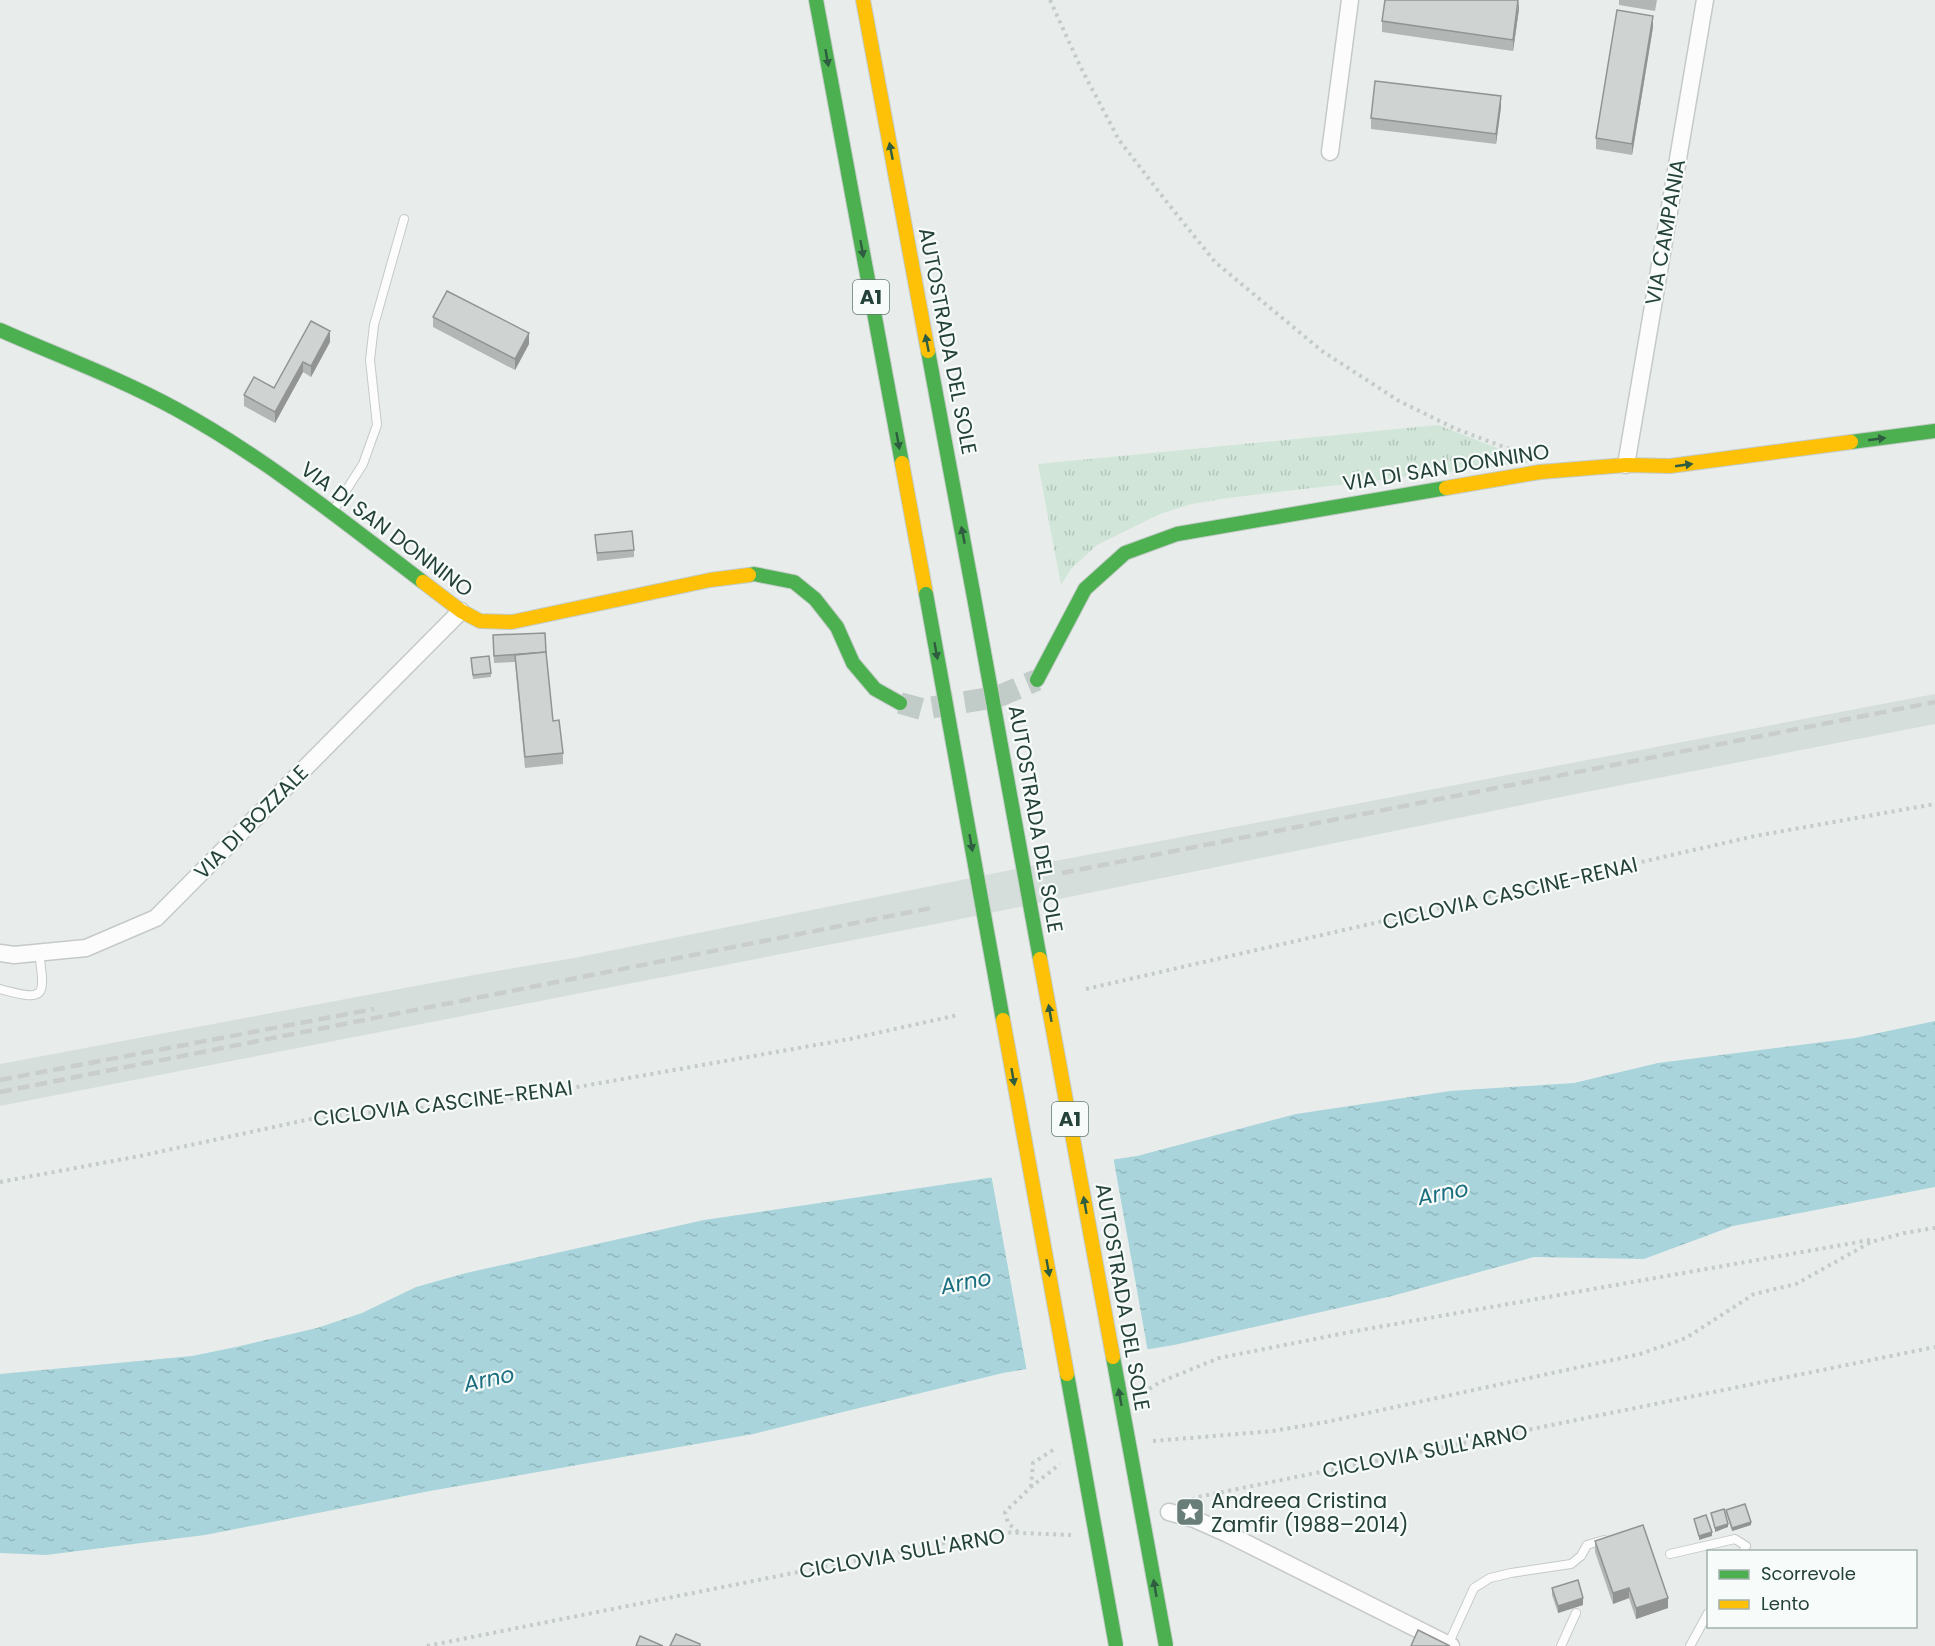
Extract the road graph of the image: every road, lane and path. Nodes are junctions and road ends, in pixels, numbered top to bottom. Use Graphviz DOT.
graph roads {
  1 [pos="816,0"];
  2 [pos="863,0"];
  3 [pos="1050,0"];
  4 [pos="1350,0"];
  5 [pos="1705,0"];
  6 [pos="1330,152"];
  7 [pos="404,219"];
  8 [pos="0,330"];
  9 [pos="1935,431"];
  10 [pos="1528,456"];
  11 [pos="1626,465"];
  12 [pos="331,514"];
  13 [pos="461,611"];
  14 [pos="1036,680"];
  15 [pos="900,703"];
  16 [pos="1935,804"];
  17 [pos="39,952"];
  18 [pos="0,953"];
  19 [pos="1086,988"];
  20 [pos="0,989"];
  21 [pos="958,1015"];
  22 [pos="0,1182"];
  23 [pos="1935,1228"];
  24 [pos="1889,1237"];
  25 [pos="1935,1347"];
  26 [pos="1140,1395"];
  27 [pos="1152,1441"];
  28 [pos="1062,1444"];
  29 [pos="1067,1458"];
  30 [pos="1031,1487"];
  31 [pos="1169,1512"];
  32 [pos="1019,1533"];
  33 [pos="1076,1535"];
  34 [pos="1610,1538"];
  35 [pos="1744,1550"];
  36 [pos="1670,1554"];
  37 [pos="1576,1613"];
  38 [pos="1707,1615"];
  39 [pos="1449,1645"];
  40 [pos="427,1646"];
  41 [pos="1116,1646"];
  42 [pos="1166,1646"];
  43 [pos="1561,1646"];
  44 [pos="1690,1646"];
  1 -- 41 [label="main road, A1, one-way, bridge"];
  42 -- 2 [label="main road, AUTOSTRADA DEL SOLE / A1, one-way, bridge"];
  3 -- 10 [label="path"];
  4 -- 6 [label="street"];
  5 -- 11 [label="street, VIA CAMPANIA"];
  7 -- 12 [label="lane"];
  8 -- 12 [label="main road, VIA DI SAN DONNINO"];
  11 -- 9 [label="main road, VIA DI SAN DONNINO, one-way"];
  11 -- 14 [label="main road, VIA DI SAN DONNINO"];
  12 -- 13 [label="main road, VIA DI SAN DONNINO"];
  13 -- 15 [label="main road, VIA DI SAN DONNINO"];
  13 -- 17 [label="street, VIA DI BOZZALE"];
  16 -- 19 [label="path, CICLOVIA CASCINE-RENAI"];
  17 -- 18 [label="street, VIA DI BOZZALE"];
  17 -- 20 [label="lane"];
  21 -- 22 [label="path, CICLOVIA CASCINE-RENAI"];
  23 -- 24 [label="path"];
  24 -- 26 [label="path"];
  24 -- 27 [label="path"];
  25 -- 31 [label="path, CICLOVIA SULL'ARNO"];
  28 -- 30 [label="path"];
  29 -- 30 [label="path"];
  30 -- 32 [label="path"];
  31 -- 39 [label="street"];
  32 -- 33 [label="path, CICLOVIA SULL'ARNO"];
  32 -- 40 [label="path, CICLOVIA SULL'ARNO"];
  34 -- 39 [label="lane"];
  35 -- 36 [label="lane"];
  37 -- 43 [label="lane"];
  38 -- 44 [label="lane"];
}
